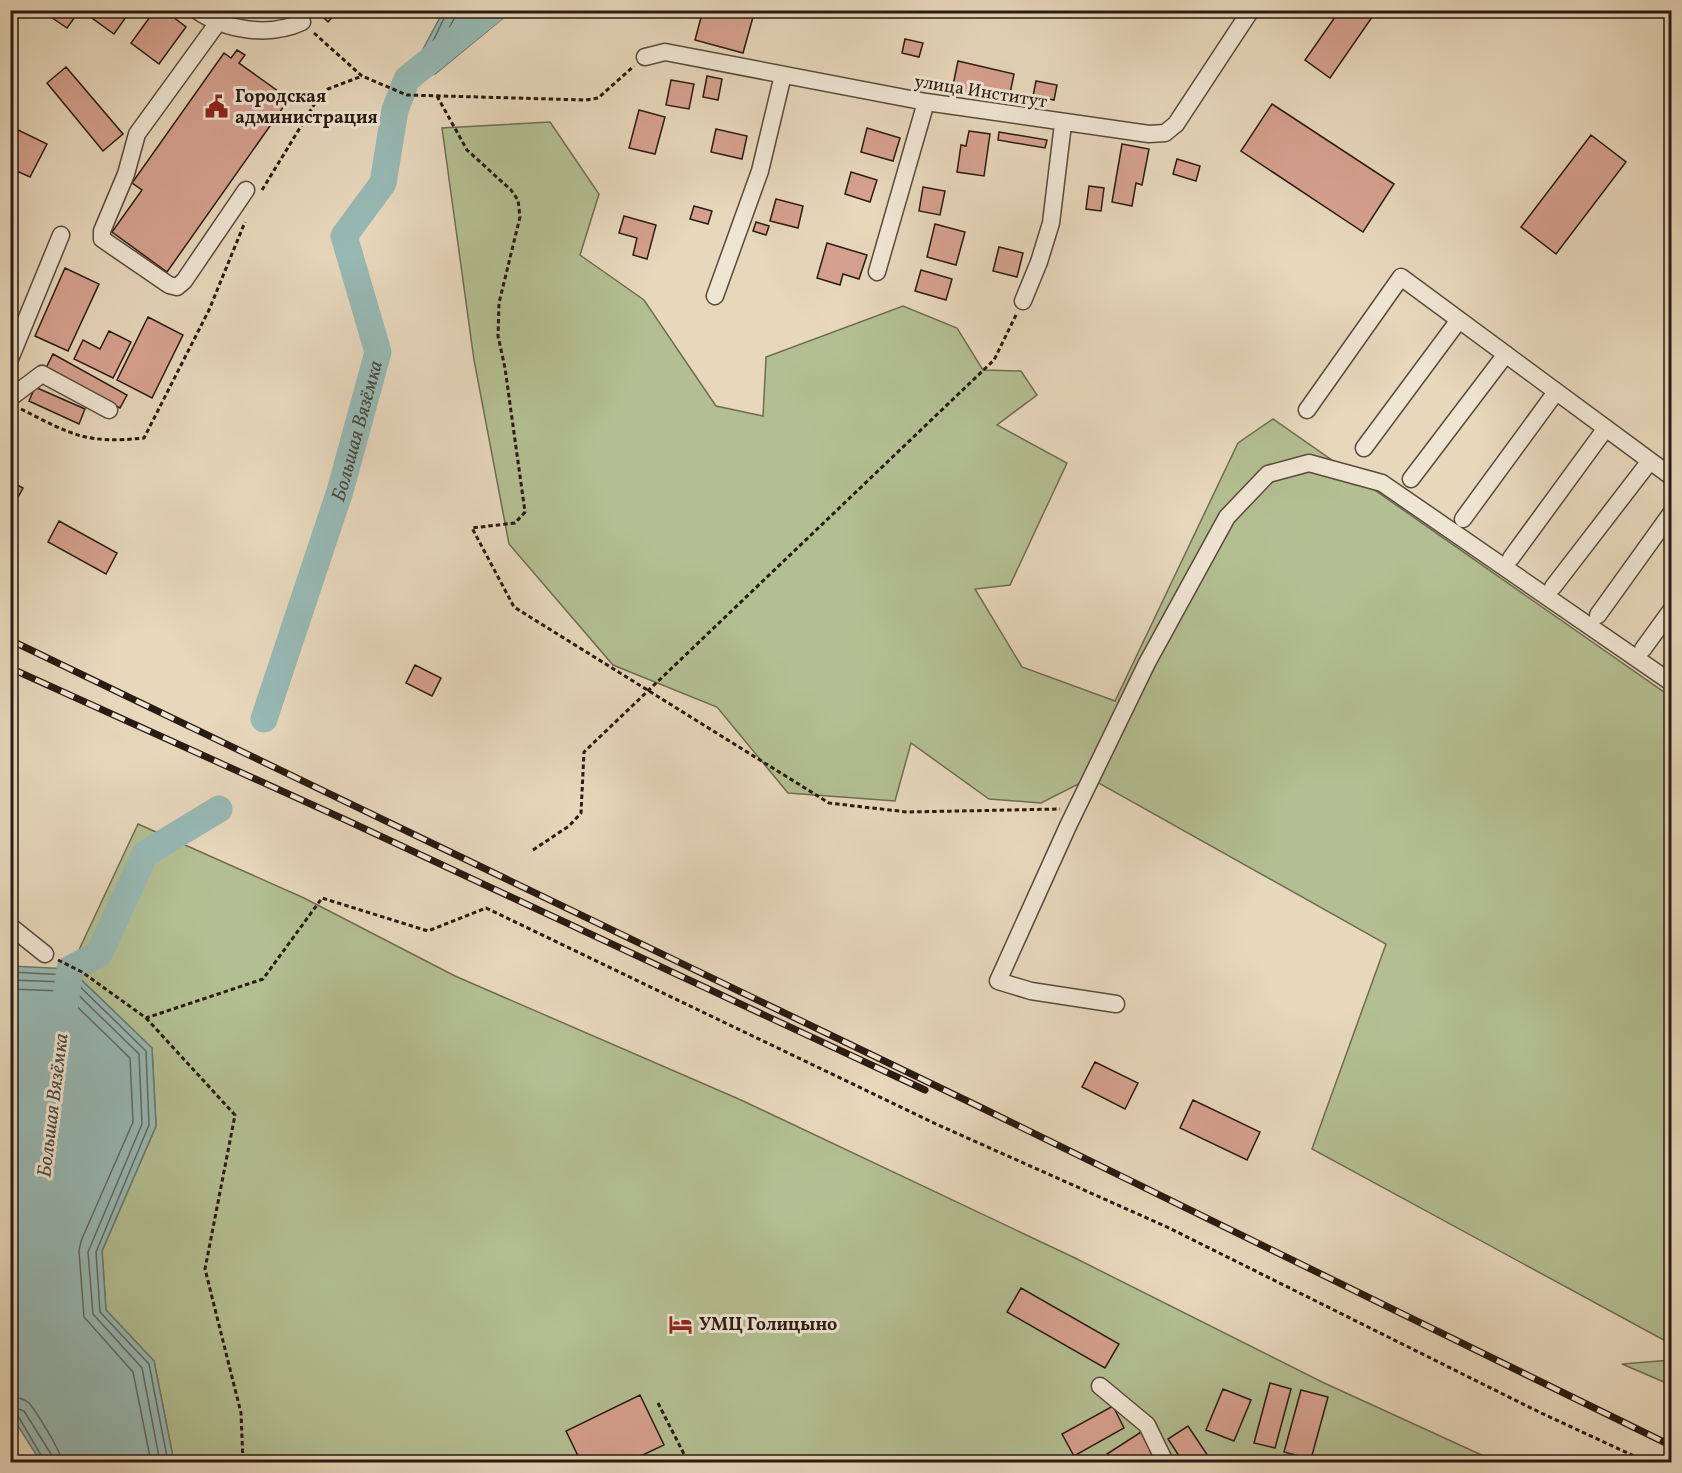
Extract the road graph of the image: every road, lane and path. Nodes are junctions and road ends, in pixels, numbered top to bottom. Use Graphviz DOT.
graph roads {
  1 [pos="196,10"];
  2 [pos="1251,10"];
  3 [pos="219,21"];
  4 [pos="302,22"];
  5 [pos="645,57"];
  6 [pos="783,75"];
  7 [pos="362,76"];
  8 [pos="437,96"];
  9 [pos="926,102"];
  10 [pos="1063,124"];
  11 [pos="254,190"];
  12 [pos="245,222"];
  13 [pos="61,235"];
  14 [pos="877,272"];
  15 [pos="715,296"];
  16 [pos="1023,301"];
  17 [pos="1459,320"];
  18 [pos="1506,354"];
  19 [pos="10,359"];
  20 [pos="1556,392"];
  21 [pos="10,398"];
  22 [pos="10,404"];
  23 [pos="109,410"];
  24 [pos="1307,410"];
  25 [pos="1606,428"];
  26 [pos="1364,448"];
  27 [pos="1650,461"];
  28 [pos="1671,477"];
  29 [pos="1411,479"];
  30 [pos="1671,512"];
  31 [pos="1462,519"];
  32 [pos="1512,558"];
  33 [pos="1553,587"];
  34 [pos="1671,609"];
  35 [pos="1598,615"];
  36 [pos="1643,650"];
  37 [pos="1671,683"];
  38 [pos="646,691"];
  39 [pos="1077,808"];
  40 [pos="533,850"];
  41 [pos="10,926"];
  42 [pos="45,954"];
  43 [pos="1116,1004"];
  44 [pos="146,1018"];
  45 [pos="1100,1386"];
  46 [pos="658,1403"];
  47 [pos="243,1462"];
  48 [pos="688,1462"];
  49 [pos="1165,1462"];
  50 [pos="1647,1462"];
  1 -- 3 [label="street"];
  2 -- 10 [label="street, улица Институт"];
  3 -- 4 [label="street"];
  3 -- 11 [label="street"];
  4 -- 7 [label="path"];
  5 -- 6 [label="street, улица Институт"];
  5 -- 8 [label="path"];
  6 -- 9 [label="street, улица Институт"];
  6 -- 15 [label="street"];
  7 -- 8 [label="path"];
  7 -- 11 [label="path"];
  8 -- 38 [label="path"];
  9 -- 10 [label="street, улица Институт"];
  9 -- 14 [label="street"];
  10 -- 16 [label="street"];
  12 -- 22 [label="path"];
  13 -- 19 [label="street"];
  16 -- 38 [label="path"];
  17 -- 18 [label="street"];
  17 -- 24 [label="street"];
  17 -- 26 [label="street"];
  18 -- 20 [label="street"];
  18 -- 29 [label="street"];
  20 -- 25 [label="street"];
  20 -- 31 [label="street"];
  21 -- 23 [label="street"];
  25 -- 27 [label="street"];
  25 -- 32 [label="street"];
  27 -- 28 [label="street"];
  27 -- 33 [label="street"];
  30 -- 35 [label="street"];
  34 -- 36 [label="street"];
  37 -- 39 [label="street"];
  38 -- 39 [label="path"];
  38 -- 40 [label="path"];
  39 -- 43 [label="street"];
  41 -- 42 [label="street"];
  42 -- 44 [label="path"];
  44 -- 47 [label="path"];
  44 -- 50 [label="path"];
  45 -- 49 [label="street"];
  46 -- 48 [label="path"];
}
